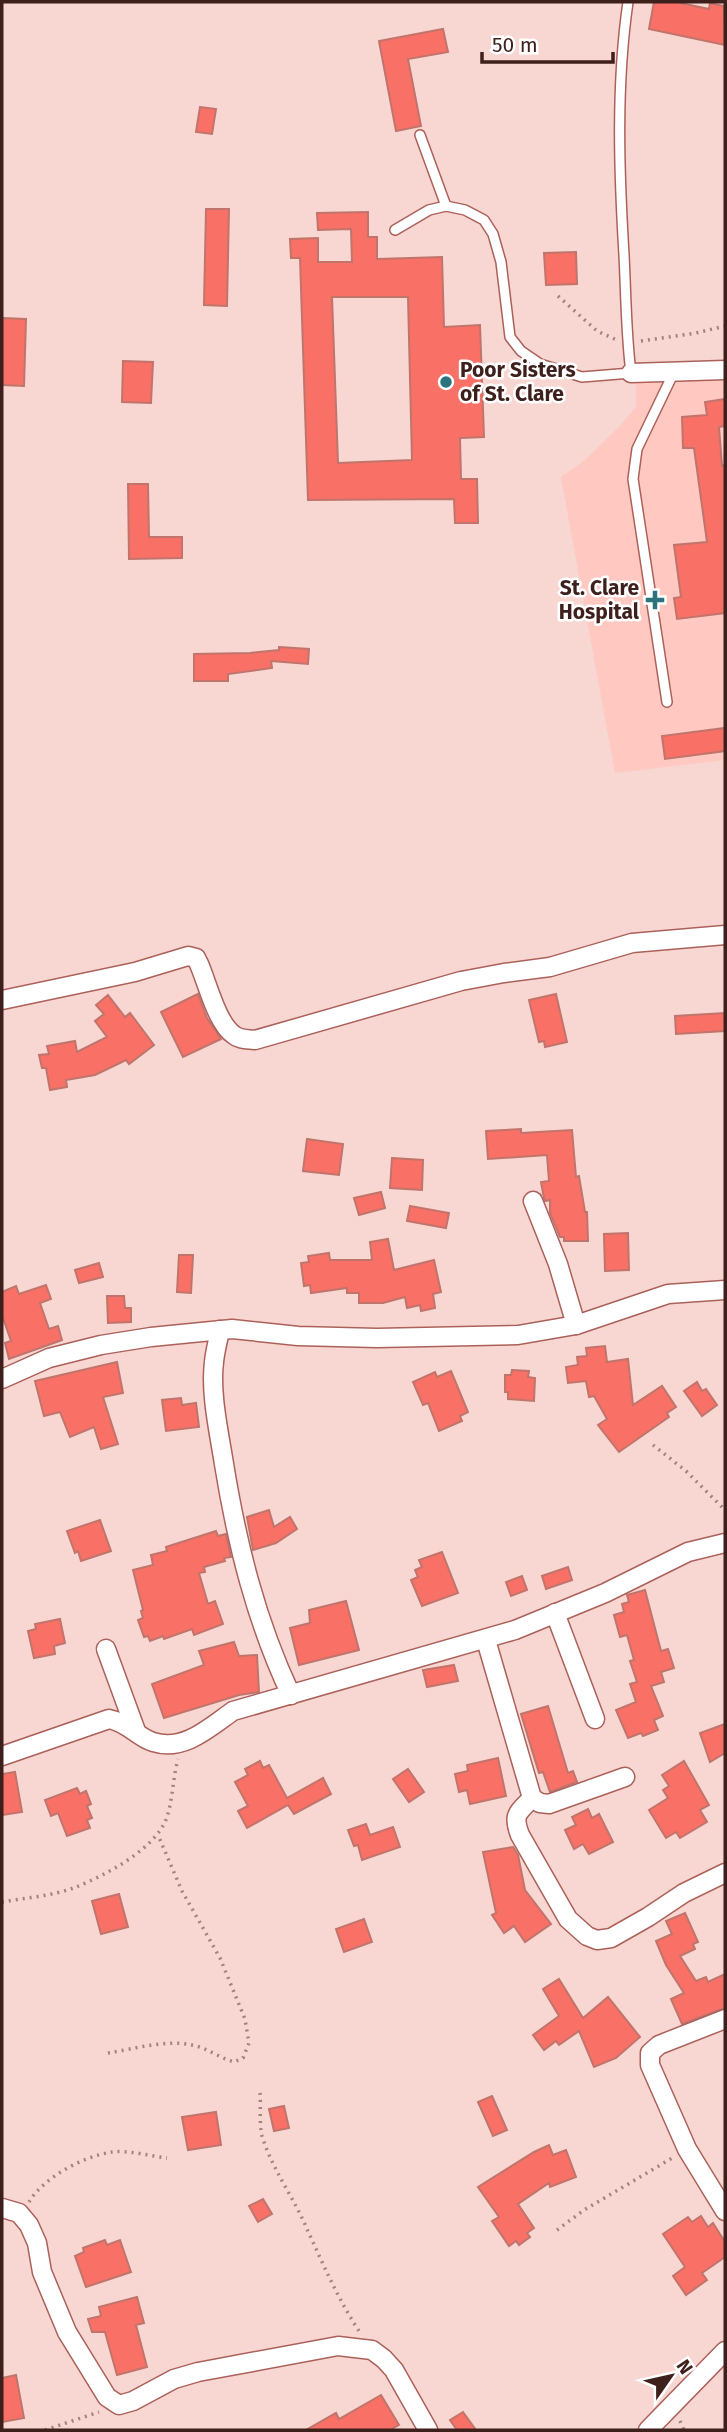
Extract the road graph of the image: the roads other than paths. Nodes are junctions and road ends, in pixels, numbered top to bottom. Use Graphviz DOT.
graph roads {
  1 [pos="628,2"];
  2 [pos="420,135"];
  3 [pos="446,206"];
  4 [pos="395,230"];
  5 [pos="725,370"];
  6 [pos="674,372"];
  7 [pos="631,373"];
  8 [pos="667,702"];
  9 [pos="725,935"];
  10 [pos="2,999"];
  11 [pos="533,1201"];
  12 [pos="725,1290"];
  13 [pos="576,1325"];
  14 [pos="220,1330"];
  15 [pos="2,1379"];
  16 [pos="725,1543"];
  17 [pos="555,1613"];
  18 [pos="486,1640"];
  19 [pos="106,1649"];
  20 [pos="291,1695"];
  21 [pos="595,1719"];
  22 [pos="136,1732"];
  23 [pos="2,1756"];
  24 [pos="625,1777"];
  25 [pos="532,1798"];
  26 [pos="725,1873"];
  27 [pos="725,2019"];
  28 [pos="2,2208"];
  29 [pos="725,2211"];
  30 [pos="725,2351"];
  31 [pos="428,2430"];
  32 [pos="648,2430"];
  1 -- 7 [label="lane"];
  2 -- 3 [label="lane"];
  3 -- 4 [label="lane"];
  3 -- 7 [label="lane"];
  5 -- 6 [label="street"];
  6 -- 7 [label="street"];
  6 -- 8 [label="lane"];
  9 -- 10 [label="street"];
  11 -- 13 [label="street"];
  12 -- 13 [label="street"];
  13 -- 14 [label="street"];
  14 -- 15 [label="street"];
  14 -- 20 [label="street"];
  16 -- 17 [label="street"];
  17 -- 18 [label="street"];
  17 -- 21 [label="street"];
  18 -- 20 [label="street"];
  18 -- 25 [label="street"];
  19 -- 22 [label="street"];
  20 -- 22 [label="street"];
  22 -- 23 [label="street"];
  24 -- 25 [label="street"];
  25 -- 26 [label="street"];
  27 -- 29 [label="street"];
  28 -- 31 [label="street"];
  30 -- 32 [label="street"];
}
